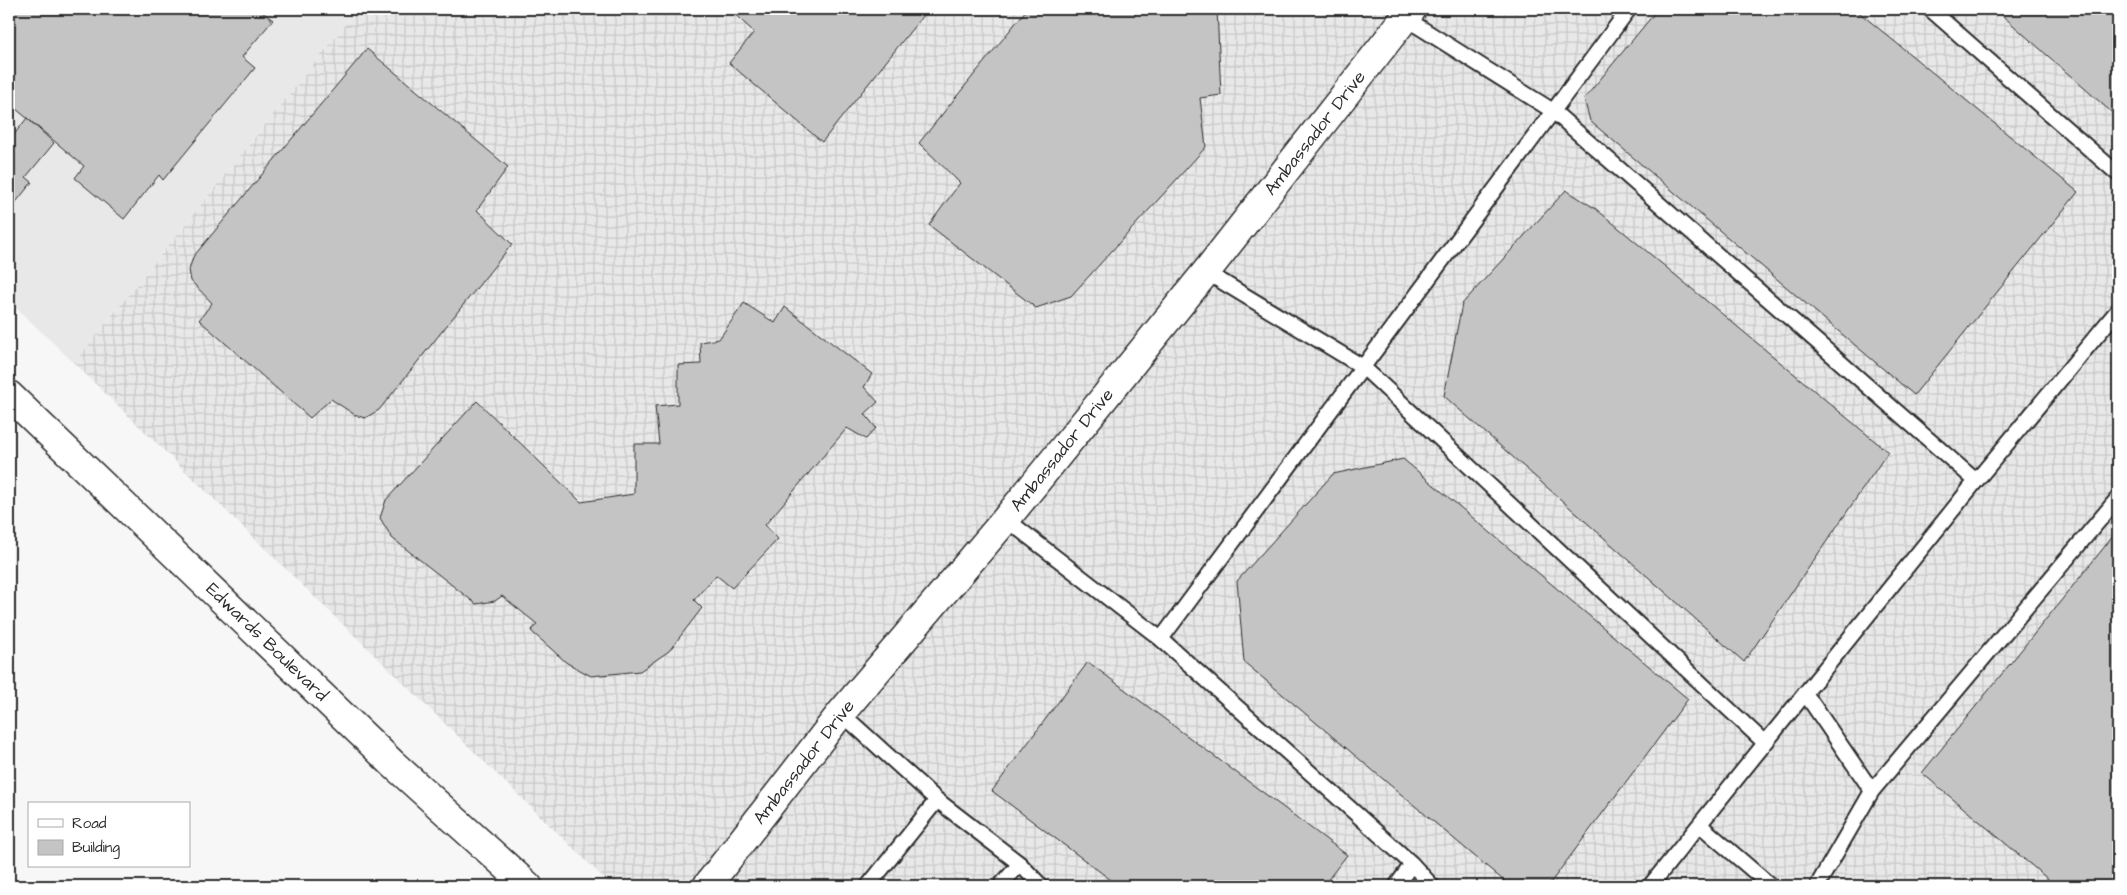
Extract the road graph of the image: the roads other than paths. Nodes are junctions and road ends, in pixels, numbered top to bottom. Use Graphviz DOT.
graph roads {
  1 [pos="1629,9"];
  2 [pos="1930,9"];
  3 [pos="1408,13"];
  4 [pos="1553,111"];
  5 [pos="2118,174"];
  6 [pos="1206,272"];
  7 [pos="2118,310"];
  8 [pos="1364,367"];
  9 [pos="9,395"];
  10 [pos="1976,481"];
  11 [pos="2118,498"];
  12 [pos="1006,519"];
  13 [pos="1161,639"];
  14 [pos="1805,693"];
  15 [pos="841,713"];
  16 [pos="1765,743"];
  17 [pos="1872,791"];
  18 [pos="937,800"];
  19 [pos="1700,825"];
  20 [pos="1020,864"];
  21 [pos="1412,864"];
  22 [pos="528,886"];
  23 [pos="707,886"];
  24 [pos="868,886"];
  25 [pos="1000,886"];
  26 [pos="1041,886"];
  27 [pos="1396,886"];
  28 [pos="1432,886"];
  29 [pos="1650,886"];
  30 [pos="1771,886"];
  31 [pos="1817,886"];
  1 -- 4 [label="lane"];
  2 -- 5 [label="lane"];
  3 -- 4 [label="lane"];
  3 -- 6 [label="street, Ambassador Drive"];
  4 -- 8 [label="lane"];
  4 -- 10 [label="lane"];
  6 -- 8 [label="lane"];
  6 -- 12 [label="street, Ambassador Drive"];
  7 -- 10 [label="lane"];
  8 -- 13 [label="lane"];
  8 -- 16 [label="lane"];
  9 -- 22 [label="street, Edwards Boulevard"];
  10 -- 14 [label="lane"];
  11 -- 17 [label="lane"];
  12 -- 13 [label="lane"];
  12 -- 15 [label="street, Ambassador Drive"];
  13 -- 21 [label="lane"];
  14 -- 16 [label="lane"];
  14 -- 17 [label="lane"];
  15 -- 18 [label="lane"];
  15 -- 23 [label="street, Ambassador Drive"];
  16 -- 19 [label="lane"];
  17 -- 31 [label="lane"];
  18 -- 20 [label="lane"];
  18 -- 24 [label="lane"];
  19 -- 29 [label="lane"];
  19 -- 30 [label="lane"];
  20 -- 25 [label="lane"];
  20 -- 26 [label="lane"];
  21 -- 27 [label="lane"];
  21 -- 28 [label="lane"];
}
